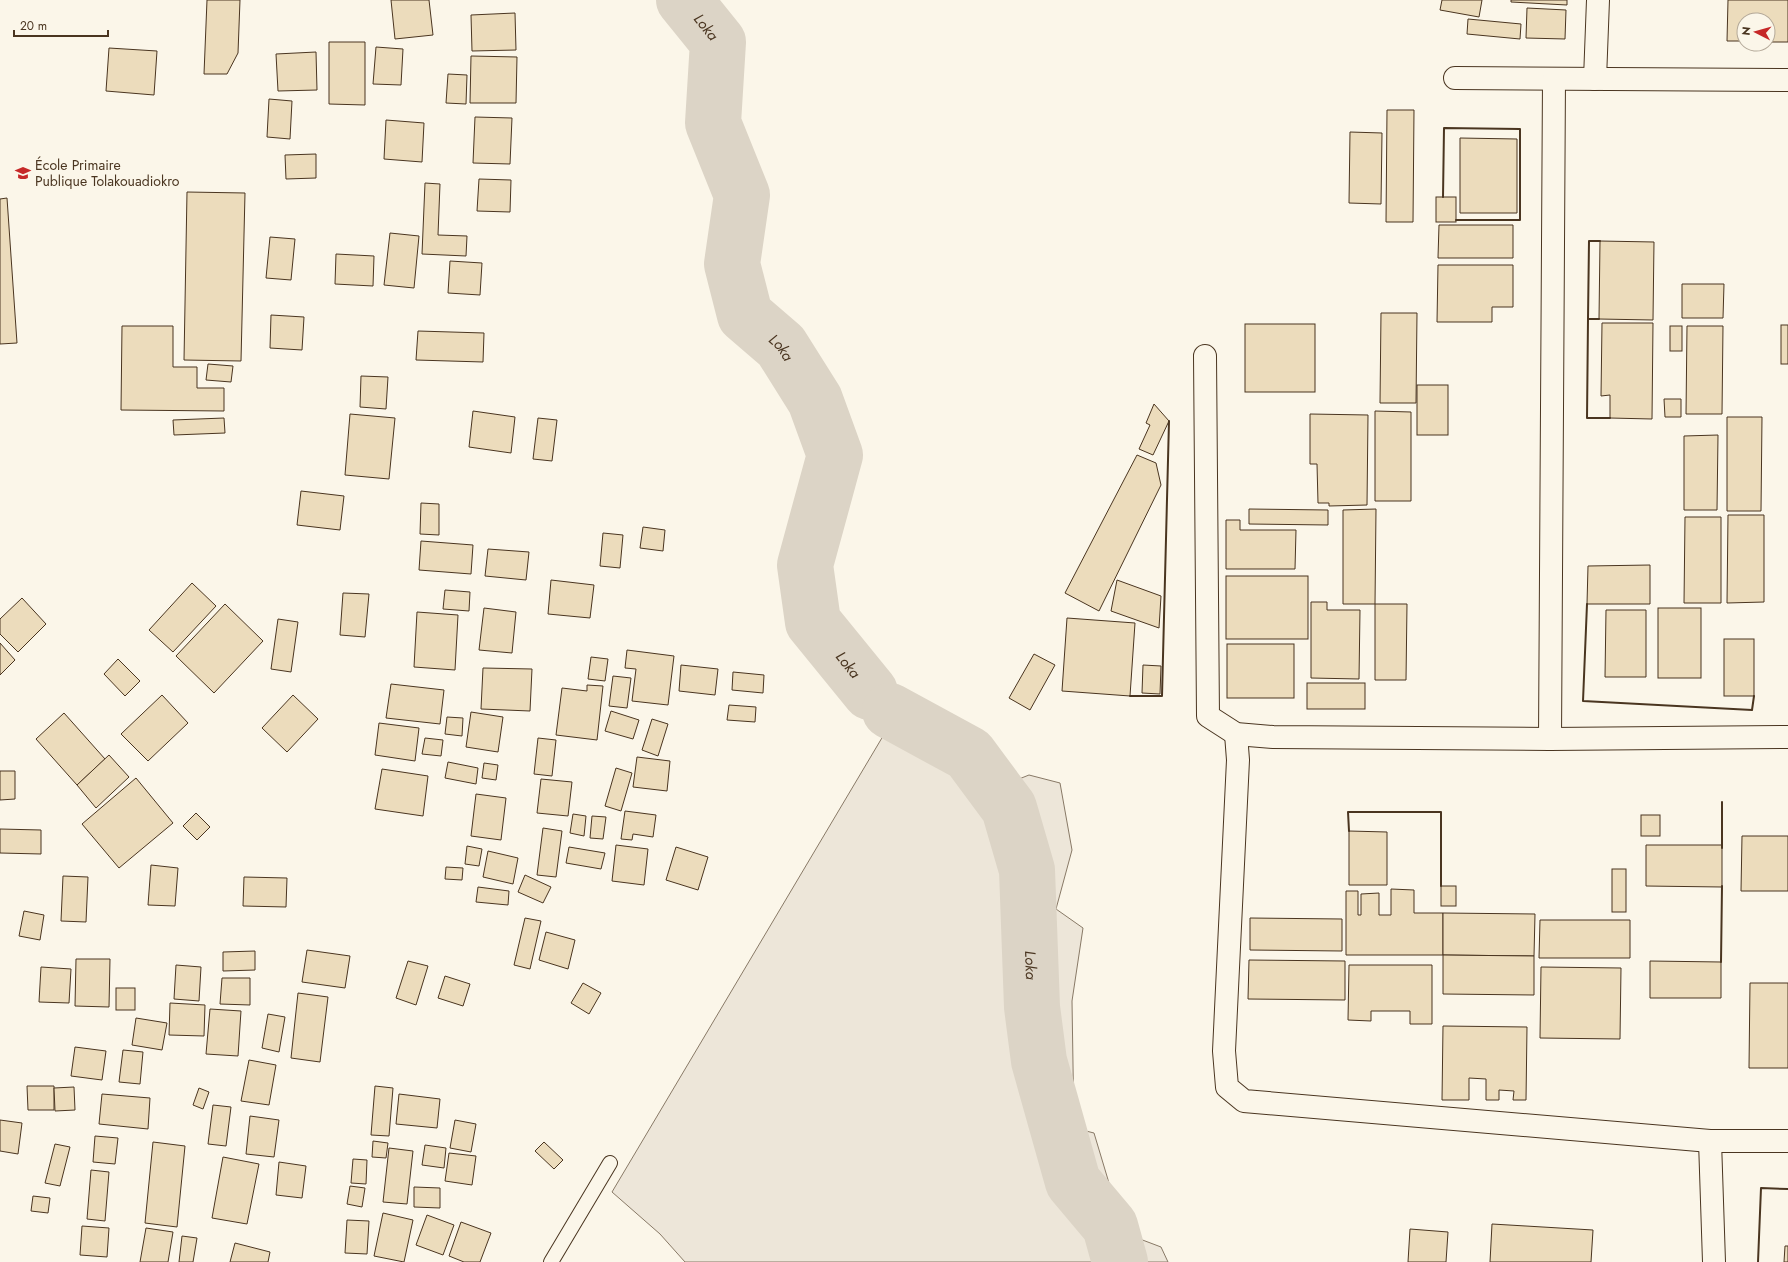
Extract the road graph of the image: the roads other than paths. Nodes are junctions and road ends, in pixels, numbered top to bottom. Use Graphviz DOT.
graph roads {
  1 [pos="1598,0"];
  2 [pos="1455,78"];
  3 [pos="1554,79"];
  4 [pos="1595,79"];
  5 [pos="1788,80"];
  6 [pos="1205,356"];
  7 [pos="1236,734"];
  8 [pos="1788,737"];
  9 [pos="1550,739"];
  10 [pos="1710,1141"];
  11 [pos="1788,1141"];
  12 [pos="610,1163"];
  13 [pos="551,1262"];
  14 [pos="1714,1262"];
  1 -- 4 [label="street"];
  2 -- 3 [label="street"];
  3 -- 4 [label="street"];
  3 -- 9 [label="street"];
  4 -- 5 [label="street"];
  6 -- 7 [label="street"];
  7 -- 9 [label="street"];
  7 -- 10 [label="street"];
  8 -- 9 [label="street"];
  10 -- 11 [label="street"];
  10 -- 14 [label="street"];
  12 -- 13 [label="lane"];
}
